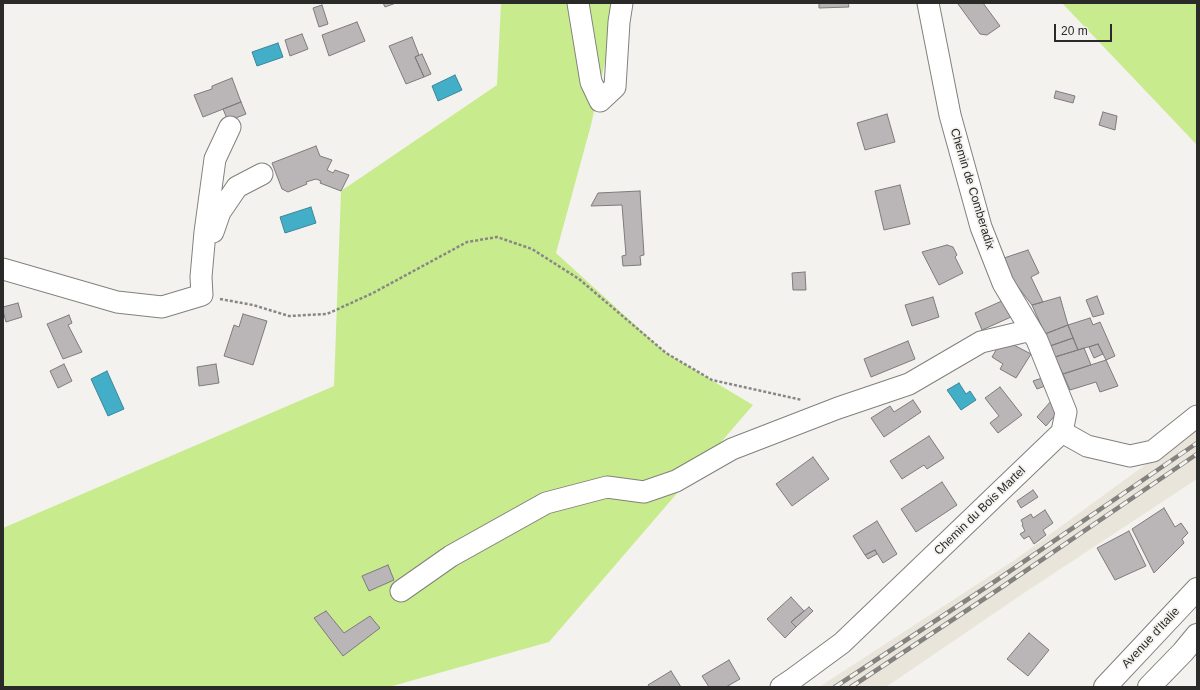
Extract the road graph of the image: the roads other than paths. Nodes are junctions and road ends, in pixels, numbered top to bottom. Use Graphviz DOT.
graph roads {
  1 [pos="578,3"];
  2 [pos="622,3"];
  3 [pos="928,3"];
  4 [pos="230,127"];
  5 [pos="262,174"];
  6 [pos="3,269"];
  7 [pos="201,286"];
  8 [pos="1031,330"];
  9 [pos="1197,416"];
  10 [pos="1062,432"];
  11 [pos="1197,589"];
  12 [pos="401,591"];
  13 [pos="1197,635"];
  14 [pos="1152,637"];
  15 [pos="1193,659"];
  16 [pos="781,687"];
  17 [pos="1105,687"];
  18 [pos="1149,687"];
  1 -- 2 [label="street"];
  3 -- 8 [label="street, Chemin de Comberadix"];
  4 -- 7 [label="street"];
  5 -- 7 [label="street"];
  6 -- 7 [label="street"];
  8 -- 10 [label="street, Chemin de Comberadix"];
  8 -- 12 [label="street"];
  9 -- 10 [label="street"];
  10 -- 16 [label="street, Chemin du Bois Martel"];
  11 -- 14 [label="main road, Avenue d'Italie"];
  13 -- 15 [label="main road"];
  14 -- 15 [label="main road"];
  14 -- 17 [label="main road, Avenue d'Italie"];
  15 -- 18 [label="main road"];
}
